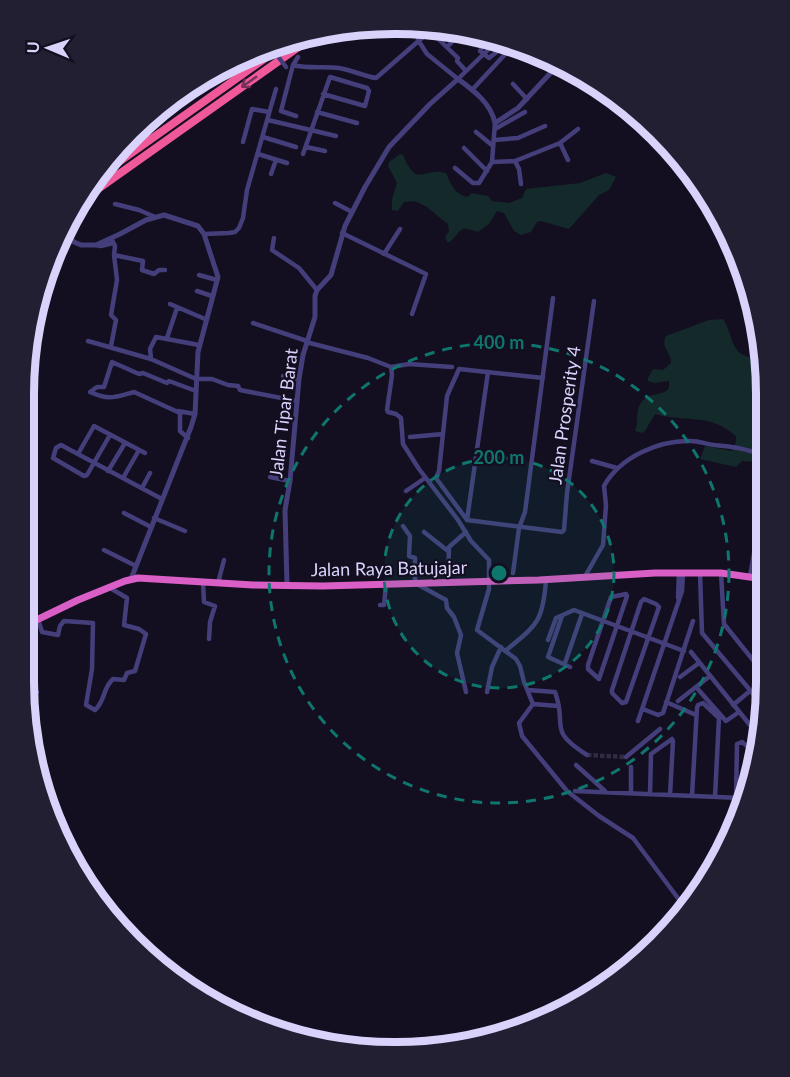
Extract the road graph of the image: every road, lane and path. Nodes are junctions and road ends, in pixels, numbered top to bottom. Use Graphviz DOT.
graph roads {
  1 [pos="424,36"];
  2 [pos="437,37"];
  3 [pos="418,40"];
  4 [pos="454,40"];
  5 [pos="483,46"];
  6 [pos="447,47"];
  7 [pos="491,48"];
  8 [pos="296,49"];
  9 [pos="499,50"];
  10 [pos="507,53"];
  11 [pos="485,54"];
  12 [pos="277,55"];
  13 [pos="263,60"];
  14 [pos="293,66"];
  15 [pos="466,71"];
  16 [pos="553,71"];
  17 [pos="458,79"];
  18 [pos="513,84"];
  19 [pos="276,89"];
  20 [pos="472,90"];
  21 [pos="323,94"];
  22 [pos="527,99"];
  23 [pos="269,112"];
  24 [pos="317,112"];
  25 [pos="525,112"];
  26 [pos="296,116"];
  27 [pos="268,120"];
  28 [pos="357,123"];
  29 [pos="495,126"];
  30 [pos="545,126"];
  31 [pos="578,129"];
  32 [pos="311,130"];
  33 [pos="476,132"];
  34 [pos="336,136"];
  35 [pos="263,137"];
  36 [pos="494,140"];
  37 [pos="243,142"];
  38 [pos="560,143"];
  39 [pos="493,146"];
  40 [pos="296,147"];
  41 [pos="306,147"];
  42 [pos="464,148"];
  43 [pos="325,151"];
  44 [pos="258,154"];
  45 [pos="303,154"];
  46 [pos="122,160"];
  47 [pos="276,160"];
  48 [pos="568,160"];
  49 [pos="515,161"];
  50 [pos="492,162"];
  51 [pos="287,163"];
  52 [pos="455,168"];
  53 [pos="487,171"];
  54 [pos="271,174"];
  55 [pos="521,184"];
  56 [pos="101,187"];
  57 [pos="334,203"];
  58 [pos="115,204"];
  59 [pos="352,212"];
  60 [pos="154,217"];
  61 [pos="400,229"];
  62 [pos="342,232"];
  63 [pos="204,234"];
  64 [pos="274,238"];
  65 [pos="71,239"];
  66 [pos="112,241"];
  67 [pos="384,254"];
  68 [pos="114,255"];
  69 [pos="165,270"];
  70 [pos="199,275"];
  71 [pos="217,280"];
  72 [pos="317,290"];
  73 [pos="197,291"];
  74 [pos="212,296"];
  75 [pos="553,298"];
  76 [pos="594,301"];
  77 [pos="170,304"];
  78 [pos="177,308"];
  79 [pos="412,314"];
  80 [pos="205,319"];
  81 [pos="253,323"];
  82 [pos="167,338"];
  83 [pos="88,341"];
  84 [pos="307,341"];
  85 [pos="199,345"];
  86 [pos="111,346"];
  87 [pos="151,359"];
  88 [pos="391,367"];
  89 [pos="452,368"];
  90 [pos="488,372"];
  91 [pos="284,376"];
  92 [pos="543,378"];
  93 [pos="195,379"];
  94 [pos="299,379"];
  95 [pos="196,391"];
  96 [pos="297,401"];
  97 [pos="178,411"];
  98 [pos="195,414"];
  99 [pos="443,434"];
  100 [pos="110,435"];
  101 [pos="410,437"];
  102 [pos="188,438"];
  103 [pos="125,443"];
  104 [pos="139,450"];
  105 [pos="146,453"];
  106 [pos="78,454"];
  107 [pos="756,454"];
  108 [pos="592,461"];
  109 [pos="93,462"];
  110 [pos="617,468"];
  111 [pos="108,471"];
  112 [pos="150,473"];
  113 [pos="270,477"];
  114 [pos="123,478"];
  115 [pos="425,478"];
  116 [pos="290,481"];
  117 [pos="142,488"];
  118 [pos="406,491"];
  119 [pos="162,499"];
  120 [pos="124,513"];
  121 [pos="154,518"];
  122 [pos="467,520"];
  123 [pos="404,526"];
  124 [pos="151,527"];
  125 [pos="519,528"];
  126 [pos="185,531"];
  127 [pos="424,531"];
  128 [pos="466,532"];
  129 [pos="756,542"];
  130 [pos="104,550"];
  131 [pos="448,551"];
  132 [pos="224,560"];
  133 [pos="136,566"];
  134 [pos="513,573"];
  135 [pos="681,573"];
  136 [pos="700,573"];
  137 [pos="721,573"];
  138 [pos="750,576"];
  139 [pos="756,577"];
  140 [pos="584,578"];
  141 [pos="131,579"];
  142 [pos="546,580"];
  143 [pos="489,581"];
  144 [pos="448,582"];
  145 [pos="203,583"];
  146 [pos="218,583"];
  147 [pos="415,583"];
  148 [pos="386,584"];
  149 [pos="287,585"];
  150 [pos="110,588"];
  151 [pos="380,605"];
  152 [pos="582,614"];
  153 [pos="562,616"];
  154 [pos="38,619"];
  155 [pos="34,621"];
  156 [pos="603,621"];
  157 [pos="693,621"];
  158 [pos="756,621"];
  159 [pos="617,627"];
  160 [pos="755,628"];
  161 [pos="632,632"];
  162 [pos="541,633"];
  163 [pos="756,633"];
  164 [pos="648,638"];
  165 [pos="209,639"];
  166 [pos="548,640"];
  167 [pos="666,644"];
  168 [pos="552,645"];
  169 [pos="503,649"];
  170 [pos="684,651"];
  171 [pos="691,652"];
  172 [pos="565,663"];
  173 [pos="699,663"];
  174 [pos="756,664"];
  175 [pos="570,667"];
  176 [pos="710,676"];
  177 [pos="680,677"];
  178 [pos="696,687"];
  179 [pos="756,688"];
  180 [pos="528,690"];
  181 [pos="466,692"];
  182 [pos="487,692"];
  183 [pos="751,692"];
  184 [pos="755,697"];
  185 [pos="678,701"];
  186 [pos="666,702"];
  187 [pos="533,704"];
  188 [pos="734,705"];
  189 [pos="558,706"];
  190 [pos="643,709"];
  191 [pos="739,712"];
  192 [pos="696,716"];
  193 [pos="638,721"];
  194 [pos="752,728"];
  195 [pos="660,729"];
  196 [pos="750,748"];
  197 [pos="587,755"];
  198 [pos="626,757"];
  199 [pos="576,765"];
  200 [pos="631,767"];
  201 [pos="630,781"];
  202 [pos="575,791"];
  203 [pos="606,792"];
  204 [pos="738,792"];
  205 [pos="621,793"];
  206 [pos="631,793"];
  207 [pos="650,794"];
  208 [pos="670,795"];
  209 [pos="692,796"];
  210 [pos="715,797"];
  211 [pos="736,798"];
  212 [pos="681,902"];
  1 -- 3 [label="street"];
  2 -- 6 [label="street"];
  3 -- 14 [label="street"];
  3 -- 17 [label="street"];
  4 -- 6 [label="street"];
  5 -- 11 [label="street"];
  6 -- 15 [label="street"];
  7 -- 11 [label="street"];
  8 -- 56 [label="highway, one-way"];
  9 -- 11 [label="street"];
  10 -- 20 [label="street"];
  11 -- 15 [label="street"];
  12 -- 14 [label="street, bridge"];
  13 -- 46 [label="highway"];
  14 -- 26 [label="street"];
  15 -- 17 [label="street"];
  16 -- 22 [label="street"];
  17 -- 20 [label="street"];
  17 -- 59 [label="street, Jalan Tipar Barat"];
  18 -- 22 [label="street"];
  19 -- 23 [label="street"];
  20 -- 29 [label="street"];
  21 -- 21 [label="street"];
  21 -- 24 [label="street"];
  22 -- 29 [label="street"];
  23 -- 27 [label="street"];
  23 -- 37 [label="street"];
  24 -- 28 [label="street"];
  24 -- 32 [label="street"];
  25 -- 29 [label="street"];
  27 -- 32 [label="street"];
  27 -- 35 [label="street"];
  29 -- 36 [label="street"];
  30 -- 36 [label="street"];
  31 -- 38 [label="street"];
  32 -- 34 [label="street"];
  32 -- 41 [label="street"];
  33 -- 39 [label="street"];
  35 -- 40 [label="street"];
  35 -- 44 [label="street"];
  36 -- 39 [label="street"];
  38 -- 48 [label="street"];
  38 -- 49 [label="street"];
  39 -- 50 [label="street"];
  41 -- 43 [label="street"];
  41 -- 45 [label="street"];
  42 -- 53 [label="street"];
  44 -- 47 [label="street"];
  44 -- 63 [label="street"];
  47 -- 51 [label="street"];
  47 -- 54 [label="street"];
  49 -- 50 [label="street"];
  49 -- 55 [label="street"];
  50 -- 53 [label="street"];
  52 -- 53 [label="street"];
  57 -- 59 [label="street"];
  58 -- 60 [label="street"];
  59 -- 62 [label="street, Jalan Tipar Barat"];
  60 -- 63 [label="street"];
  60 -- 66 [label="street"];
  61 -- 67 [label="street"];
  62 -- 67 [label="street"];
  62 -- 72 [label="street, Jalan Tipar Barat"];
  63 -- 71 [label="street"];
  64 -- 72 [label="street"];
  65 -- 66 [label="street"];
  66 -- 68 [label="street"];
  67 -- 79 [label="street"];
  68 -- 69 [label="street"];
  68 -- 86 [label="street"];
  70 -- 71 [label="street"];
  71 -- 74 [label="street"];
  72 -- 84 [label="street, Jalan Tipar Barat"];
  73 -- 74 [label="street"];
  74 -- 80 [label="street"];
  75 -- 92 [label="street"];
  76 -- 125 [label="street, Jalan Prosperity 4"];
  77 -- 78 [label="street"];
  78 -- 80 [label="street"];
  78 -- 82 [label="street"];
  80 -- 85 [label="street"];
  81 -- 84 [label="street"];
  82 -- 85 [label="street"];
  82 -- 87 [label="street"];
  83 -- 86 [label="street"];
  84 -- 88 [label="street"];
  84 -- 94 [label="street, Jalan Tipar Barat"];
  85 -- 93 [label="street"];
  86 -- 87 [label="street"];
  87 -- 93 [label="street"];
  88 -- 89 [label="street"];
  88 -- 115 [label="street"];
  90 -- 92 [label="street"];
  90 -- 99 [label="street"];
  90 -- 122 [label="street"];
  91 -- 94 [label="street"];
  92 -- 125 [label="street"];
  93 -- 95 [label="street"];
  93 -- 96 [label="street"];
  94 -- 96 [label="street, Jalan Tipar Barat"];
  95 -- 97 [label="street"];
  95 -- 98 [label="street"];
  96 -- 116 [label="street, Jalan Tipar Barat"];
  97 -- 98 [label="street"];
  97 -- 102 [label="street"];
  98 -- 102 [label="street"];
  99 -- 101 [label="street"];
  99 -- 122 [label="street"];
  100 -- 103 [label="street"];
  100 -- 106 [label="street"];
  100 -- 109 [label="street"];
  102 -- 119 [label="street"];
  103 -- 104 [label="street"];
  103 -- 111 [label="street"];
  104 -- 105 [label="street"];
  104 -- 114 [label="street"];
  106 -- 109 [label="street"];
  106 -- 109 [label="street"];
  107 -- 110 [label="street"];
  108 -- 110 [label="street"];
  109 -- 111 [label="street"];
  110 -- 140 [label="street"];
  111 -- 114 [label="street"];
  112 -- 117 [label="street"];
  113 -- 116 [label="street"];
  114 -- 117 [label="street"];
  115 -- 118 [label="street"];
  115 -- 128 [label="street"];
  116 -- 149 [label="street, Jalan Tipar Barat"];
  117 -- 119 [label="street"];
  119 -- 121 [label="street"];
  120 -- 124 [label="street"];
  121 -- 124 [label="street"];
  121 -- 126 [label="street"];
  122 -- 125 [label="street"];
  123 -- 147 [label="street"];
  124 -- 133 [label="street"];
  125 -- 134 [label="street"];
  127 -- 131 [label="street"];
  128 -- 131 [label="street"];
  128 -- 143 [label="street"];
  129 -- 138 [label="street"];
  130 -- 133 [label="street"];
  131 -- 144 [label="street"];
  132 -- 146 [label="street"];
  133 -- 141 [label="street"];
  135 -- 136 [label="highway, Jalan Raya Batujajar"];
  135 -- 140 [label="highway, Jalan Raya Batujajar"];
  135 -- 167 [label="street"];
  136 -- 137 [label="highway, Jalan Raya Batujajar"];
  136 -- 183 [label="street"];
  137 -- 138 [label="highway, Jalan Raya Batujajar"];
  137 -- 174 [label="street"];
  138 -- 139 [label="highway, Jalan Raya Batujajar"];
  140 -- 142 [label="highway, Jalan Raya Batujajar"];
  141 -- 145 [label="highway, Jalan Raya Batujajar"];
  141 -- 150 [label="highway, Jalan Raya Batujajar"];
  142 -- 143 [label="highway, Jalan Raya Batujajar"];
  142 -- 169 [label="street"];
  143 -- 144 [label="highway, Jalan Raya Batujajar"];
  143 -- 169 [label="street"];
  144 -- 147 [label="highway, Jalan Raya Batujajar"];
  145 -- 146 [label="highway, Jalan Raya Batujajar"];
  145 -- 165 [label="street"];
  146 -- 149 [label="highway, Jalan Raya Batujajar"];
  147 -- 148 [label="highway, Jalan Raya Batujajar"];
  147 -- 181 [label="street"];
  148 -- 149 [label="highway, Jalan Raya Batujajar"];
  148 -- 151 [label="street"];
  150 -- 154 [label="highway, Jalan Raya Batujajar"];
  150 -- 154 [label="street"];
  152 -- 153 [label="street"];
  152 -- 156 [label="street"];
  152 -- 172 [label="street"];
  153 -- 166 [label="street"];
  153 -- 168 [label="street"];
  154 -- 155 [label="highway, Jalan Raya Batujajar"];
  156 -- 159 [label="street"];
  156 -- 159 [label="street"];
  156 -- 159 [label="street"];
  157 -- 170 [label="street"];
  158 -- 160 [label="street"];
  159 -- 161 [label="street"];
  160 -- 163 [label="street"];
  161 -- 164 [label="street"];
  161 -- 164 [label="street"];
  161 -- 164 [label="street"];
  162 -- 166 [label="street"];
  164 -- 167 [label="street"];
  166 -- 168 [label="street"];
  167 -- 170 [label="street"];
  167 -- 190 [label="street"];
  168 -- 172 [label="street"];
  169 -- 180 [label="street"];
  169 -- 182 [label="street"];
  170 -- 186 [label="street"];
  171 -- 173 [label="street"];
  172 -- 175 [label="street"];
  173 -- 176 [label="street"];
  173 -- 177 [label="street"];
  176 -- 178 [label="street"];
  176 -- 188 [label="street"];
  178 -- 185 [label="street"];
  178 -- 191 [label="street"];
  179 -- 183 [label="street"];
  180 -- 187 [label="street"];
  180 -- 189 [label="street"];
  183 -- 184 [label="street"];
  183 -- 188 [label="street"];
  186 -- 190 [label="street"];
  186 -- 192 [label="street"];
  187 -- 189 [label="street"];
  187 -- 212 [label="street"];
  188 -- 191 [label="street"];
  189 -- 197 [label="street"];
  190 -- 193 [label="street"];
  191 -- 194 [label="street"];
  192 -- 209 [label="street"];
  192 -- 210 [label="street"];
  195 -- 198 [label="street"];
  196 -- 204 [label="street"];
  199 -- 203 [label="street"];
  200 -- 201 [label="street"];
  201 -- 205 [label="street"];
  201 -- 206 [label="street"];
  202 -- 203 [label="street"];
  203 -- 205 [label="street"];
  205 -- 206 [label="street"];
  206 -- 207 [label="street"];
  207 -- 208 [label="street"];
  207 -- 208 [label="street"];
  208 -- 209 [label="street"];
  209 -- 210 [label="street"];
  210 -- 211 [label="street"];
}
